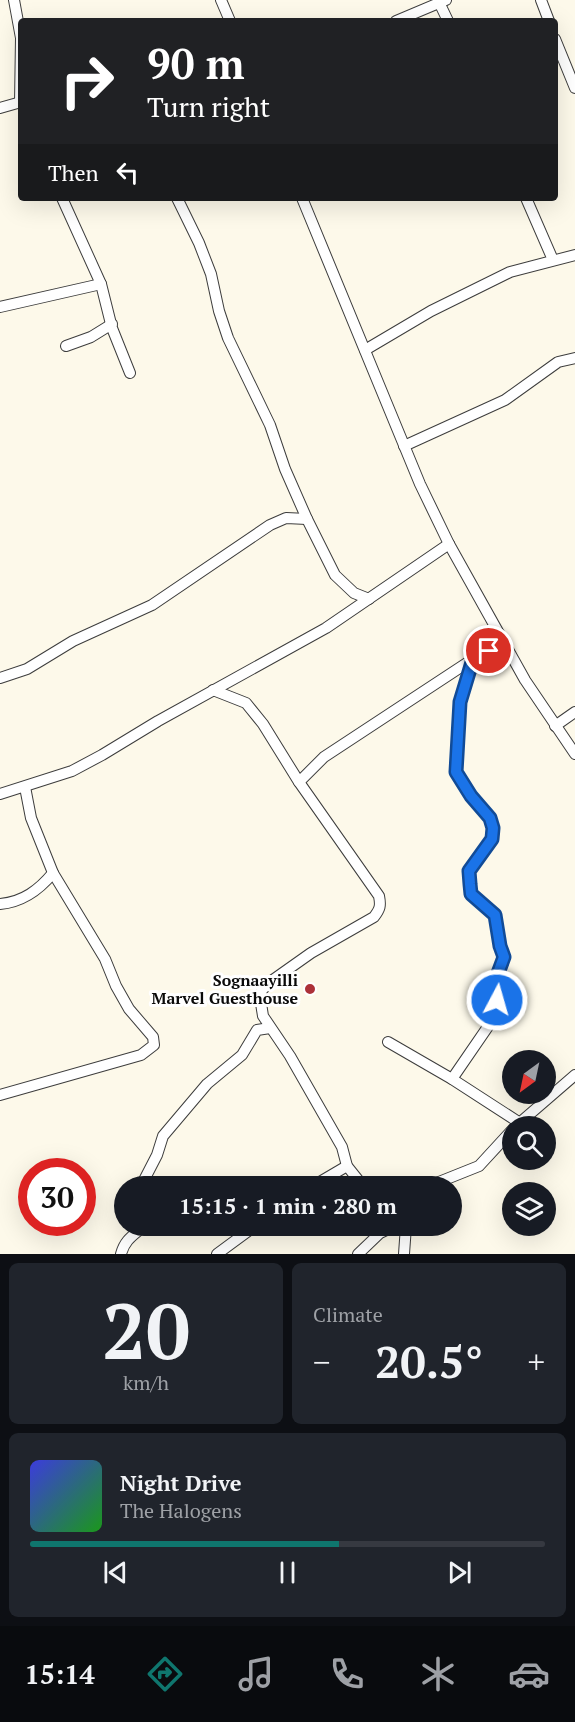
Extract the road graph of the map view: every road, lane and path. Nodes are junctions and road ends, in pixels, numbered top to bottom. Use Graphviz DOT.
graph roads {
  1 [pos="14,0"];
  2 [pos="221,0"];
  3 [pos="542,0"];
  4 [pos="441,1"];
  5 [pos="229,18"];
  6 [pos="403,18"];
  7 [pos="447,18"];
  8 [pos="548,18"];
  9 [pos="18,22"];
  10 [pos="558,46"];
  11 [pos="575,88"];
  12 [pos="18,104"];
  13 [pos="0,108"];
  14 [pos="63,201"];
  15 [pos="178,201"];
  16 [pos="303,201"];
  17 [pos="527,201"];
  18 [pos="575,255"];
  19 [pos="553,260"];
  20 [pos="101,284"];
  21 [pos="0,308"];
  22 [pos="111,324"];
  23 [pos="66,346"];
  24 [pos="365,350"];
  25 [pos="575,358"];
  26 [pos="130,373"];
  27 [pos="404,446"];
  28 [pos="307,519"];
  29 [pos="449,544"];
  30 [pos="369,599"];
  31 [pos="505,643"];
  32 [pos="473,659"];
  33 [pos="0,678"];
  34 [pos="213,690"];
  35 [pos="575,712"];
  36 [pos="555,726"];
  37 [pos="575,754"];
  38 [pos="299,782"];
  39 [pos="25,787"];
  40 [pos="0,794"];
  41 [pos="53,873"];
  42 [pos="0,904"];
  43 [pos="270,1028"];
  44 [pos="388,1042"];
  45 [pos="575,1075"];
  46 [pos="452,1080"];
  47 [pos="0,1095"];
  48 [pos="502,1116"];
  49 [pos="528,1116"];
  50 [pos="502,1141"];
  51 [pos="347,1166"];
  52 [pos="146,1176"];
  53 [pos="330,1176"];
  54 [pos="355,1176"];
  55 [pos="454,1176"];
  56 [pos="130,1236"];
  57 [pos="241,1236"];
  58 [pos="377,1236"];
  59 [pos="405,1236"];
  60 [pos="121,1254"];
  61 [pos="217,1254"];
  62 [pos="358,1254"];
  63 [pos="404,1254"];
  1 -- 9 [label="street"];
  2 -- 5 [label="street"];
  3 -- 8 [label="street"];
  4 -- 6 [label="street"];
  4 -- 7 [label="street"];
  10 -- 11 [label="street"];
  12 -- 13 [label="street"];
  14 -- 20 [label="street"];
  15 -- 28 [label="street"];
  16 -- 24 [label="street"];
  17 -- 19 [label="street"];
  18 -- 19 [label="street"];
  19 -- 24 [label="street"];
  20 -- 21 [label="street"];
  20 -- 22 [label="street"];
  22 -- 23 [label="street"];
  22 -- 26 [label="street"];
  24 -- 27 [label="street"];
  25 -- 27 [label="street"];
  27 -- 29 [label="street"];
  28 -- 30 [label="street"];
  28 -- 33 [label="street"];
  29 -- 30 [label="street"];
  29 -- 31 [label="street"];
  30 -- 34 [label="street"];
  31 -- 32 [label="street"];
  31 -- 36 [label="street"];
  32 -- 38 [label="street"];
  32 -- 46 [label="street"];
  34 -- 38 [label="street"];
  34 -- 39 [label="street"];
  35 -- 36 [label="street"];
  36 -- 37 [label="street"];
  38 -- 43 [label="street"];
  39 -- 40 [label="street"];
  39 -- 41 [label="street"];
  41 -- 42 [label="street"];
  41 -- 47 [label="street"];
  43 -- 51 [label="street"];
  43 -- 52 [label="street"];
  44 -- 46 [label="street"];
  45 -- 49 [label="street"];
  46 -- 48 [label="street"];
  50 -- 55 [label="street"];
  51 -- 53 [label="street"];
  51 -- 54 [label="street"];
  56 -- 60 [label="street"];
  57 -- 61 [label="street"];
  58 -- 62 [label="street"];
  59 -- 63 [label="street"];
}
